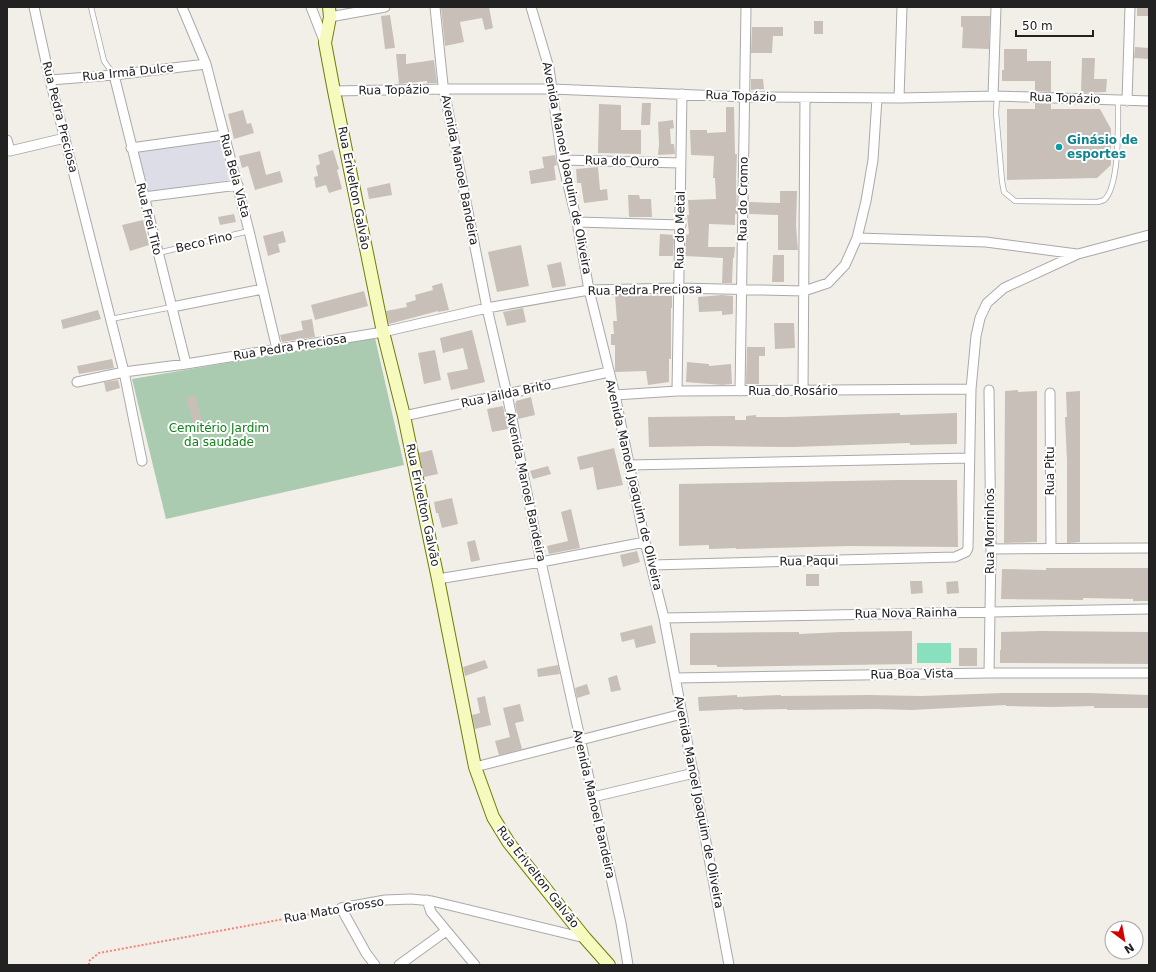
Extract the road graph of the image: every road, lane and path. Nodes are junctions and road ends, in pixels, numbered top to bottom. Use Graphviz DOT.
graph roads {
  1 [pos="34,7"];
  2 [pos="91,7"];
  3 [pos="182,7"];
  4 [pos="311,7"];
  5 [pos="384,7"];
  6 [pos="435,7"];
  7 [pos="531,7"];
  8 [pos="746,7"];
  9 [pos="902,7"];
  10 [pos="996,7"];
  11 [pos="1130,7"];
  12 [pos="330,12"];
  13 [pos="325,43"];
  14 [pos="206,64"];
  15 [pos="114,74"];
  16 [pos="50,80"];
  17 [pos="444,89"];
  18 [pos="552,89"];
  19 [pos="334,91"];
  20 [pos="682,94"];
  21 [pos="995,96"];
  22 [pos="745,97"];
  23 [pos="805,98"];
  24 [pos="877,98"];
  25 [pos="899,98"];
  26 [pos="1122,101"];
  27 [pos="1149,101"];
  28 [pos="224,135"];
  29 [pos="64,138"];
  30 [pos="7,140"];
  31 [pos="131,148"];
  32 [pos="562,160"];
  33 [pos="681,162"];
  34 [pos="238,186"];
  35 [pos="144,197"];
  36 [pos="577,222"];
  37 [pos="681,225"];
  38 [pos="249,231"];
  39 [pos="1149,234"];
  40 [pos="857,238"];
  41 [pos="158,253"];
  42 [pos="1078,254"];
  43 [pos="679,288"];
  44 [pos="263,289"];
  45 [pos="742,289"];
  46 [pos="589,290"];
  47 [pos="804,291"];
  48 [pos="172,307"];
  49 [pos="487,308"];
  50 [pos="111,319"];
  51 [pos="383,332"];
  52 [pos="277,349"];
  53 [pos="186,364"];
  54 [pos="124,372"];
  55 [pos="609,372"];
  56 [pos="77,382"];
  57 [pos="971,389"];
  58 [pos="989,390"];
  59 [pos="678,391"];
  60 [pos="740,391"];
  61 [pos="803,391"];
  62 [pos="1050,393"];
  63 [pos="507,394"];
  64 [pos="615,395"];
  65 [pos="404,416"];
  66 [pos="969,458"];
  67 [pos="142,461"];
  68 [pos="630,465"];
  69 [pos="646,542"];
  70 [pos="1051,548"];
  71 [pos="1149,548"];
  72 [pos="991,549"];
  73 [pos="541,562"];
  74 [pos="652,565"];
  75 [pos="438,579"];
  76 [pos="1149,609"];
  77 [pos="990,611"];
  78 [pos="664,618"];
  79 [pos="989,673"];
  80 [pos="1149,673"];
  81 [pos="675,678"];
  82 [pos="682,714"];
  83 [pos="580,740"];
  84 [pos="475,767"];
  85 [pos="694,773"];
  86 [pos="593,797"];
  87 [pos="427,900"];
  88 [pos="341,908"];
  89 [pos="446,931"];
  90 [pos="585,938"];
  91 [pos="89,965"];
  92 [pos="375,965"];
  93 [pos="399,965"];
  94 [pos="475,965"];
  95 [pos="609,965"];
  96 [pos="628,965"];
  97 [pos="729,965"];
  1 -- 16 [label="street, Rua Pedra Preciosa"];
  2 -- 15 [label="lane"];
  3 -- 14 [label="street, Rua Bela Vista"];
  4 -- 13 [label="street"];
  5 -- 12 [label="street"];
  6 -- 17 [label="street, Avenida Manoel Bandeira"];
  7 -- 18 [label="street, Avenida Manoel Joaquim de Oliveira"];
  8 -- 22 [label="street, Rua do Cromo"];
  9 -- 25 [label="street"];
  10 -- 21 [label="street"];
  11 -- 26 [label="street"];
  12 -- 13 [label="main road, Rua Erivelton Galvão"];
  13 -- 19 [label="main road, Rua Erivelton Galvão"];
  14 -- 15 [label="street, Rua Irmã Dulce"];
  14 -- 28 [label="street, Rua Bela Vista"];
  15 -- 16 [label="street, Rua Irmã Dulce"];
  15 -- 31 [label="street, Rua Frei Tito"];
  16 -- 29 [label="street, Rua Pedra Preciosa"];
  17 -- 18 [label="street, Rua Topázio"];
  17 -- 19 [label="street, Rua Topázio"];
  17 -- 49 [label="street, Avenida Manoel Bandeira"];
  18 -- 20 [label="street, Rua Topázio"];
  18 -- 32 [label="street, Avenida Manoel Joaquim de Oliveira"];
  19 -- 51 [label="main road, Rua Erivelton Galvão"];
  20 -- 22 [label="street, Rua Topázio"];
  20 -- 33 [label="street, Rua do Metal"];
  21 -- 25 [label="street, Rua Topázio"];
  21 -- 26 [label="street, Rua Topázio"];
  21 -- 26 [label="lane"];
  22 -- 23 [label="street, Rua Topázio"];
  22 -- 45 [label="street, Rua do Cromo"];
  23 -- 24 [label="street, Rua Topázio"];
  23 -- 47 [label="street"];
  24 -- 25 [label="street, Rua Topázio"];
  24 -- 40 [label="street"];
  26 -- 27 [label="street, Rua Topázio"];
  28 -- 31 [label="street"];
  28 -- 34 [label="street, Rua Bela Vista"];
  29 -- 30 [label="street"];
  29 -- 50 [label="street, Rua Pedra Preciosa"];
  31 -- 35 [label="street, Rua Frei Tito"];
  32 -- 33 [label="street, Rua do Ouro"];
  32 -- 36 [label="street, Avenida Manoel Joaquim de Oliveira"];
  33 -- 37 [label="street, Rua do Metal"];
  34 -- 35 [label="street"];
  34 -- 38 [label="street, Rua Bela Vista"];
  35 -- 41 [label="street, Rua Frei Tito"];
  36 -- 37 [label="street"];
  36 -- 46 [label="street, Avenida Manoel Joaquim de Oliveira"];
  37 -- 43 [label="street, Rua do Metal"];
  38 -- 41 [label="lane, Beco Fino"];
  38 -- 44 [label="street, Rua Bela Vista"];
  39 -- 42 [label="street"];
  40 -- 42 [label="street"];
  40 -- 47 [label="street, Rua Pedra Preciosa"];
  41 -- 48 [label="street, Rua Frei Tito"];
  42 -- 57 [label="street"];
  43 -- 45 [label="street, Rua Pedra Preciosa"];
  43 -- 46 [label="street, Rua Pedra Preciosa"];
  43 -- 59 [label="street, Rua do Metal"];
  44 -- 48 [label="street"];
  44 -- 52 [label="street, Rua Bela Vista"];
  45 -- 47 [label="street, Rua Pedra Preciosa"];
  45 -- 60 [label="street, Rua do Cromo"];
  46 -- 49 [label="street, Rua Pedra Preciosa"];
  46 -- 55 [label="street, Avenida Manoel Joaquim de Oliveira"];
  47 -- 61 [label="street"];
  48 -- 50 [label="lane"];
  48 -- 53 [label="street, Rua Frei Tito"];
  49 -- 51 [label="street, Rua Pedra Preciosa"];
  49 -- 63 [label="street, Avenida Manoel Bandeira"];
  50 -- 54 [label="street, Rua Pedra Preciosa"];
  51 -- 52 [label="street, Rua Pedra Preciosa"];
  51 -- 65 [label="main road, Rua Erivelton Galvão"];
  52 -- 53 [label="street, Rua Pedra Preciosa"];
  53 -- 54 [label="street, Rua Pedra Preciosa"];
  54 -- 56 [label="street"];
  54 -- 67 [label="street"];
  55 -- 63 [label="street, Rua Jailda Brito"];
  55 -- 64 [label="street, Avenida Manoel Joaquim de Oliveira"];
  57 -- 61 [label="street, Rua do Rosário"];
  57 -- 66 [label="street"];
  58 -- 72 [label="street, Rua Morrinhos"];
  59 -- 60 [label="street, Rua do Rosário"];
  59 -- 64 [label="street, Rua do Rosário"];
  60 -- 61 [label="street, Rua do Rosário"];
  62 -- 70 [label="street, Rua Pitu"];
  63 -- 65 [label="street, Rua Jailda Brito"];
  63 -- 73 [label="street, Avenida Manoel Bandeira"];
  64 -- 68 [label="street, Avenida Manoel Joaquim de Oliveira"];
  65 -- 75 [label="main road, Rua Erivelton Galvão"];
  66 -- 68 [label="street"];
  66 -- 74 [label="street, Rua Paqui"];
  68 -- 69 [label="street, Avenida Manoel Joaquim de Oliveira"];
  69 -- 73 [label="street"];
  69 -- 74 [label="street, Avenida Manoel Joaquim de Oliveira"];
  70 -- 71 [label="street"];
  70 -- 72 [label="street"];
  72 -- 77 [label="street, Rua Morrinhos"];
  73 -- 75 [label="street"];
  73 -- 83 [label="street, Avenida Manoel Bandeira"];
  74 -- 78 [label="street, Avenida Manoel Joaquim de Oliveira"];
  75 -- 84 [label="main road, Rua Erivelton Galvão"];
  76 -- 77 [label="street, Rua Nova Rainha"];
  77 -- 78 [label="street, Rua Nova Rainha"];
  77 -- 79 [label="street, Rua Morrinhos"];
  78 -- 81 [label="street, Avenida Manoel Joaquim de Oliveira"];
  79 -- 80 [label="street, Rua Boa Vista"];
  79 -- 81 [label="street, Rua Boa Vista"];
  81 -- 82 [label="street, Avenida Manoel Joaquim de Oliveira"];
  82 -- 83 [label="street"];
  82 -- 85 [label="street, Avenida Manoel Joaquim de Oliveira"];
  83 -- 84 [label="street"];
  83 -- 86 [label="street, Avenida Manoel Bandeira"];
  84 -- 90 [label="main road, Rua Erivelton Galvão"];
  85 -- 86 [label="street"];
  85 -- 97 [label="street, Avenida Manoel Joaquim de Oliveira"];
  86 -- 96 [label="street, Avenida Manoel Bandeira"];
  87 -- 88 [label="street, Rua Mato Grosso"];
  87 -- 89 [label="street"];
  87 -- 90 [label="street, Rua Mato Grosso"];
  88 -- 91 [label="path, Rua Mato Grosso"];
  88 -- 92 [label="street"];
  89 -- 93 [label="street"];
  89 -- 94 [label="street"];
  90 -- 95 [label="main road, Rua Erivelton Galvão"];
}
